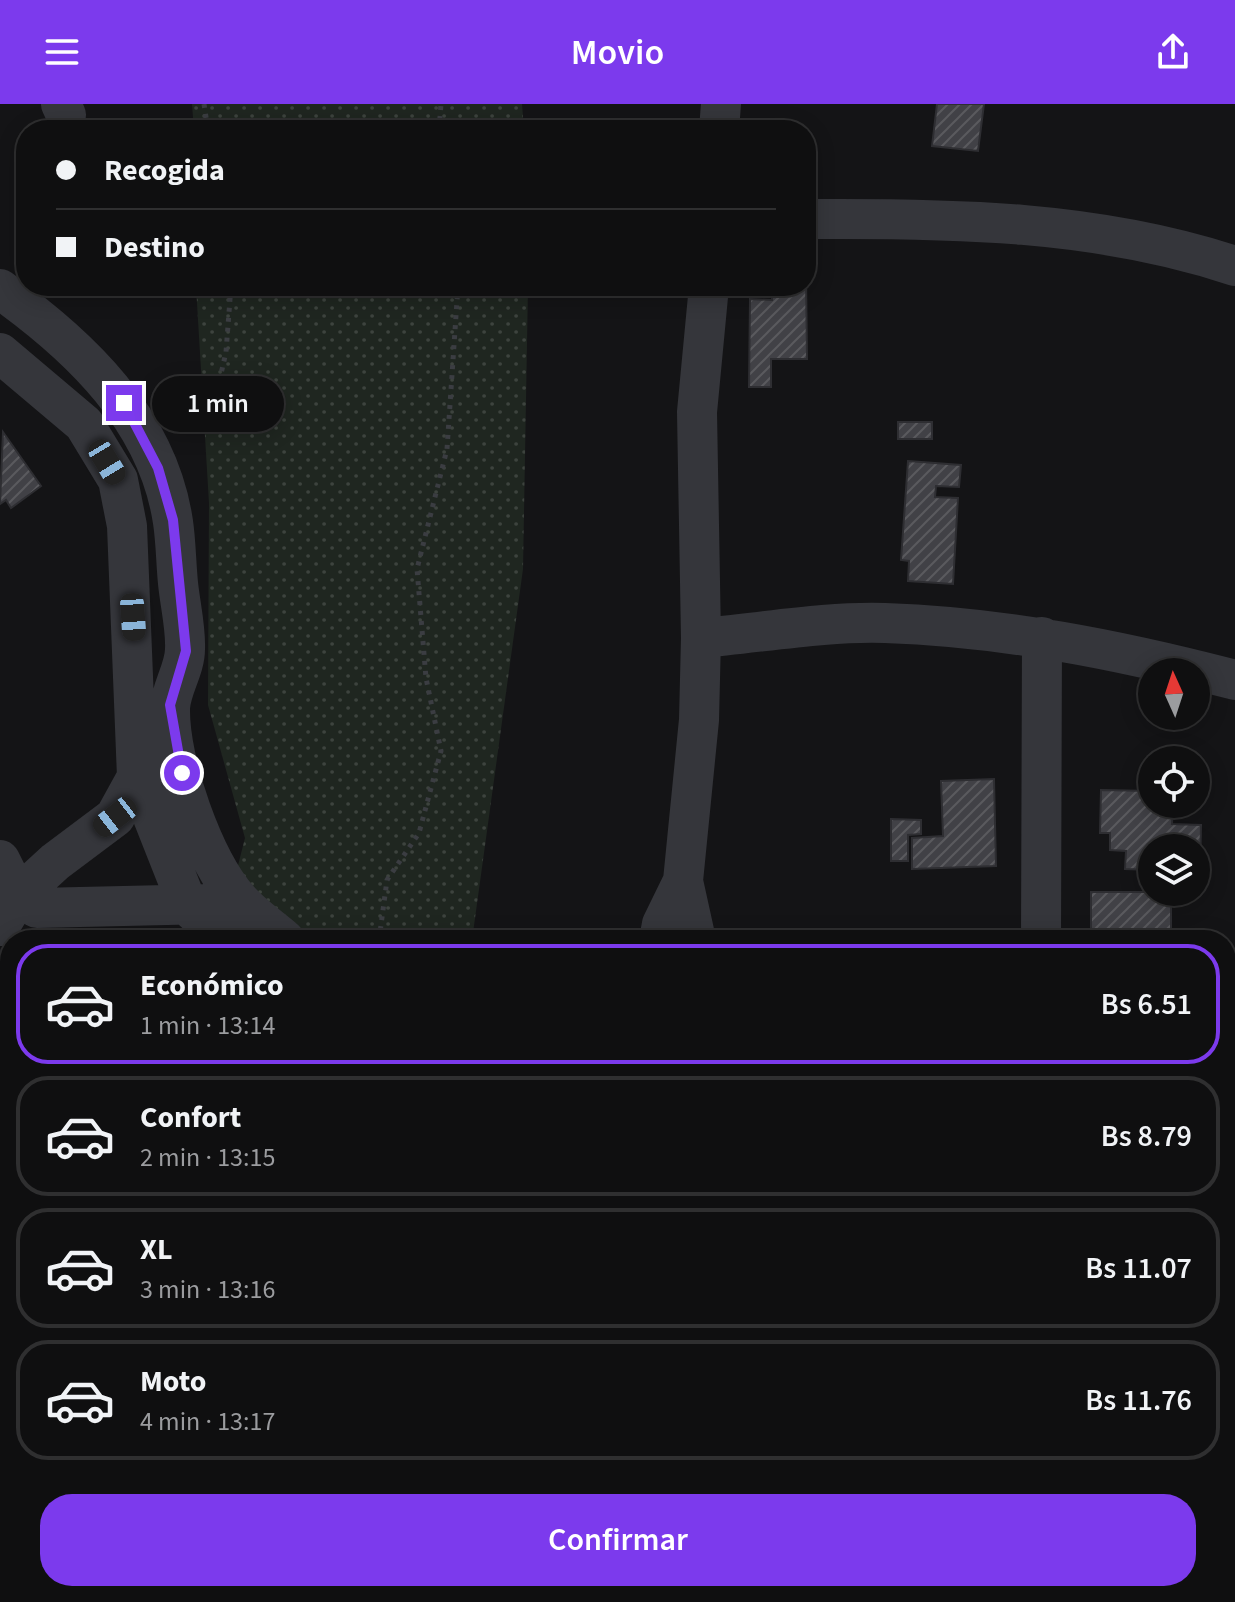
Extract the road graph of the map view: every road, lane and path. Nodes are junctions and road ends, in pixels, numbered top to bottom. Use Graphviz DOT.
graph roads {
  1 [pos="816,219"];
  2 [pos="1235,266"];
  3 [pos="0,289"];
  4 [pos="230,296"];
  5 [pos="457,296"];
  6 [pos="708,296"];
  7 [pos="0,353"];
  8 [pos="139,429"];
  9 [pos="1042,637"];
  10 [pos="701,638"];
  11 [pos="1235,680"];
  12 [pos="177,752"];
  13 [pos="137,777"];
  14 [pos="0,860"];
  15 [pos="683,881"];
  16 [pos="240,903"];
  17 [pos="188,906"];
  18 [pos="9,911"];
  19 [pos="214,930"];
  20 [pos="273,930"];
  21 [pos="380,930"];
  22 [pos="661,930"];
  23 [pos="694,930"];
  24 [pos="1041,930"];
  1 -- 2 [label="street"];
  3 -- 8 [label="street"];
  4 -- 8 [label="path"];
  5 -- 21 [label="path"];
  6 -- 10 [label="street"];
  7 -- 13 [label="street"];
  8 -- 12 [label="street"];
  9 -- 10 [label="street"];
  9 -- 11 [label="street"];
  9 -- 24 [label="street"];
  10 -- 15 [label="street"];
  12 -- 13 [label="street"];
  12 -- 16 [label="street"];
  13 -- 17 [label="street"];
  13 -- 18 [label="street"];
  14 -- 18 [label="street"];
  15 -- 22 [label="street"];
  15 -- 23 [label="street"];
  16 -- 17 [label="street"];
  16 -- 20 [label="street"];
  17 -- 18 [label="street"];
  17 -- 19 [label="street"];
}
